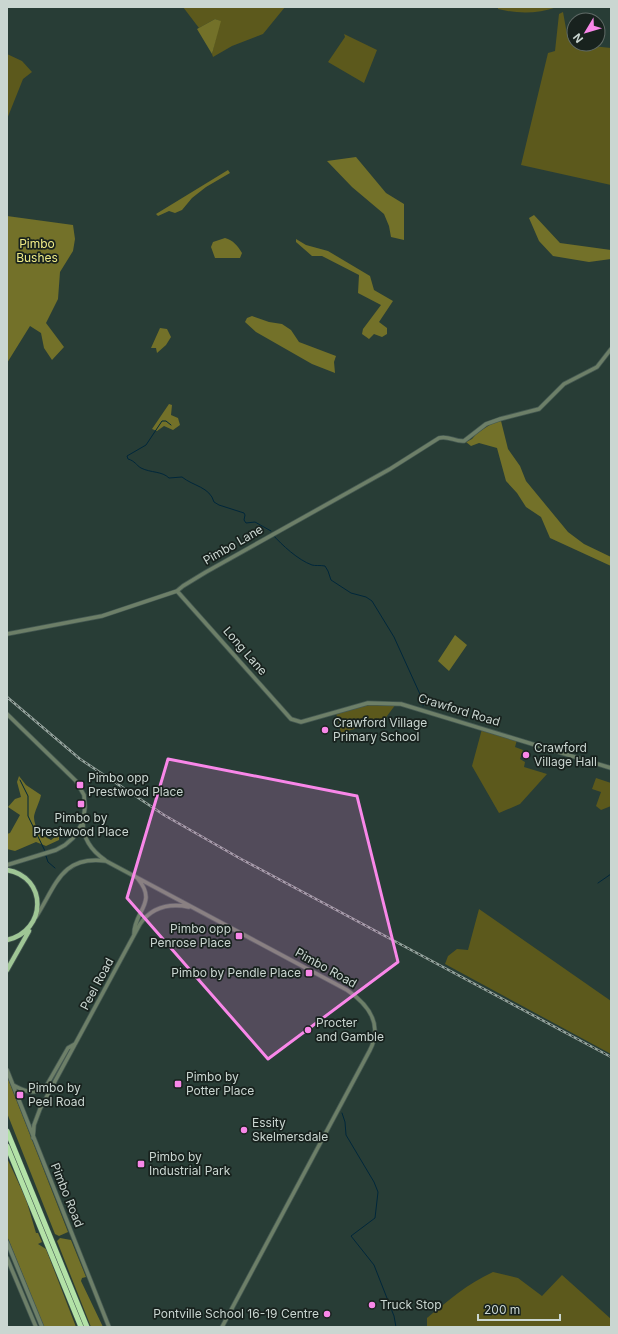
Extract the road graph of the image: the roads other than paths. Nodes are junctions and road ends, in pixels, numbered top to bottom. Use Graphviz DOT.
graph roads {
  1 [pos="611,349"];
  2 [pos="177,591"];
  3 [pos="7,634"];
  4 [pos="7,714"];
  5 [pos="299,722"];
  6 [pos="611,768"];
  7 [pos="83,822"];
  8 [pos="106,861"];
  9 [pos="7,865"];
  10 [pos="7,870"];
  11 [pos="137,878"];
  12 [pos="194,908"];
  13 [pos="36,917"];
  14 [pos="30,927"];
  15 [pos="134,935"];
  16 [pos="7,940"];
  17 [pos="7,970"];
  18 [pos="77,1042"];
  19 [pos="7,1070"];
  20 [pos="13,1085"];
  21 [pos="7,1131"];
  22 [pos="34,1138"];
  23 [pos="7,1146"];
  24 [pos="7,1242"];
  25 [pos="7,1258"];
  26 [pos="23,1278"];
  27 [pos="17,1281"];
  28 [pos="36,1327"];
  29 [pos="42,1327"];
  30 [pos="81,1327"];
  31 [pos="88,1327"];
  32 [pos="109,1327"];
  33 [pos="222,1327"];
  1 -- 2 [label="street, Pimbo Lane"];
  2 -- 3 [label="street, Pimbo Lane"];
  2 -- 5 [label="street, Long Lane"];
  4 -- 7 [label="street"];
  5 -- 6 [label="street, Crawford Road"];
  7 -- 8 [label="street"];
  7 -- 9 [label="street"];
  8 -- 11 [label="street, Pimbo Road"];
  8 -- 13 [label="street, Pimbo Road"];
  10 -- 13 [label="main road"];
  11 -- 12 [label="street, Pimbo Road"];
  11 -- 15 [label="street, Peel Road"];
  12 -- 15 [label="street, Peel Road"];
  12 -- 33 [label="street, Pimbo Road"];
  13 -- 14 [label="main road"];
  14 -- 16 [label="main road"];
  14 -- 17 [label="main road"];
  15 -- 18 [label="street, Peel Road"];
  18 -- 20 [label="street, Peel Road"];
  18 -- 22 [label="street, Peel Road"];
  19 -- 20 [label="street, Pimbo Road"];
  20 -- 22 [label="street, Pimbo Road"];
  21 -- 31 [label="highway"];
  22 -- 32 [label="street, Pimbo Road"];
  23 -- 30 [label="highway"];
  24 -- 26 [label="street"];
  25 -- 27 [label="street"];
  26 -- 27 [label="street"];
  26 -- 29 [label="street"];
  27 -- 28 [label="street"];
}
